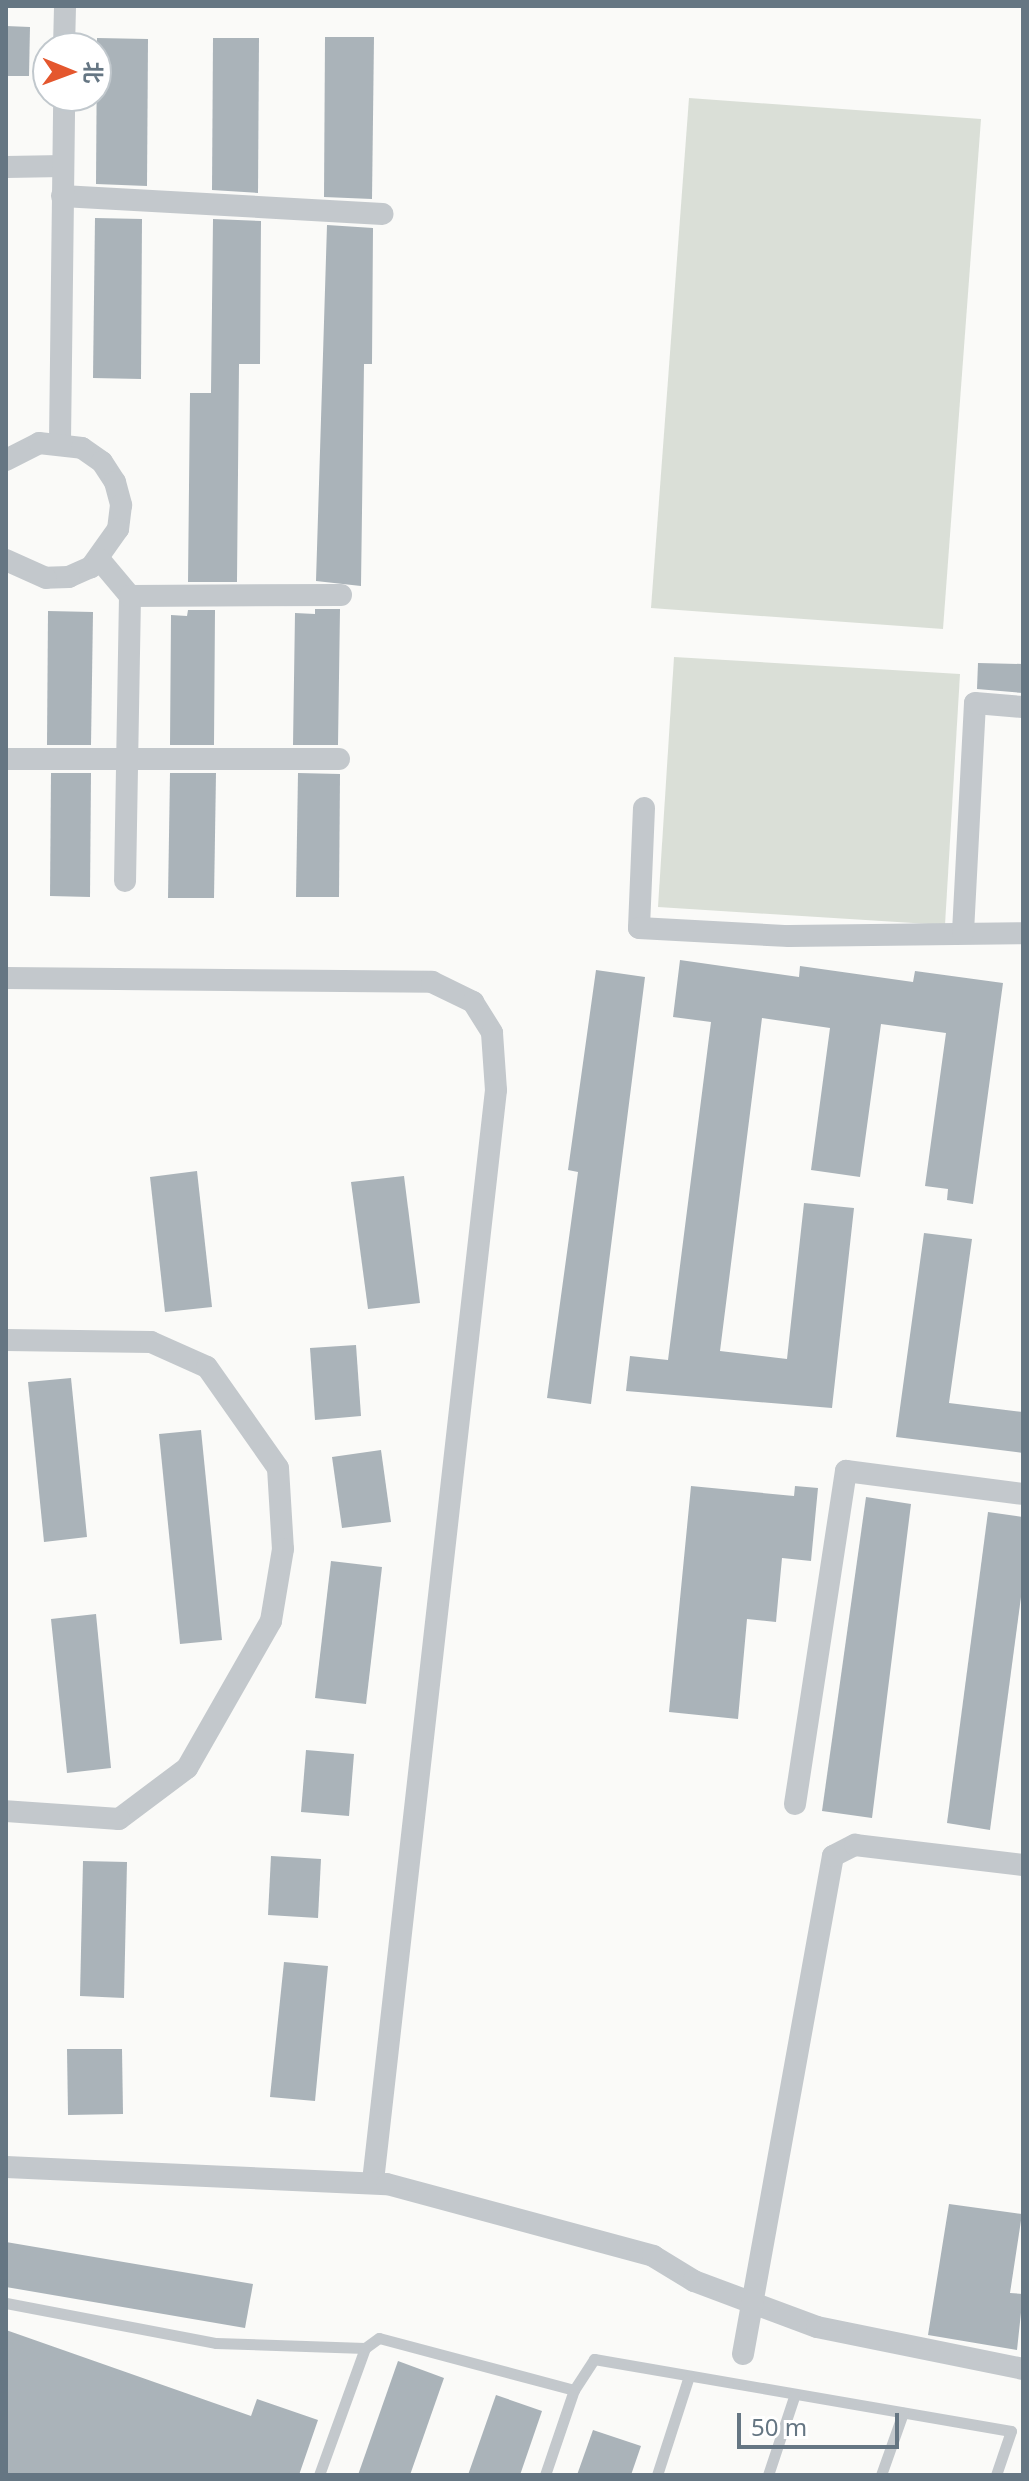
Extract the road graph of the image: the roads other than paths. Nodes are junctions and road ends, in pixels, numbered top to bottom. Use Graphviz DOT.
graph roads {
  1 [pos="65,6"];
  2 [pos="64,32"];
  3 [pos="64,112"];
  4 [pos="63,166"];
  5 [pos="6,167"];
  6 [pos="62,196"];
  7 [pos="382,214"];
  8 [pos="60,442"];
  9 [pos="6,460"];
  10 [pos="99,559"];
  11 [pos="6,560"];
  12 [pos="341,595"];
  13 [pos="130,596"];
  14 [pos="1023,707"];
  15 [pos="6,759"];
  16 [pos="127,759"];
  17 [pos="339,759"];
  18 [pos="644,808"];
  19 [pos="125,881"];
  20 [pos="963,932"];
  21 [pos="1023,933"];
  22 [pos="6,978"];
  23 [pos="6,1340"];
  24 [pos="1023,1494"];
  25 [pos="795,1804"];
  26 [pos="6,1811"];
  27 [pos="1023,1865"];
  28 [pos="6,2167"];
  29 [pos="373,2181"];
  30 [pos="6,2303"];
  31 [pos="751,2303"];
  32 [pos="365,2348"];
  33 [pos="743,2354"];
  34 [pos="1023,2369"];
  35 [pos="689,2376"];
  36 [pos="574,2390"];
  37 [pos="795,2394"];
  38 [pos="903,2413"];
  39 [pos="319,2475"];
  40 [pos="545,2475"];
  41 [pos="657,2475"];
  42 [pos="768,2475"];
  43 [pos="881,2475"];
  44 [pos="996,2475"];
  1 -- 2 [label="street"];
  3 -- 4 [label="street"];
  4 -- 5 [label="street"];
  4 -- 6 [label="street"];
  6 -- 7 [label="street"];
  6 -- 8 [label="street"];
  8 -- 9 [label="street"];
  8 -- 10 [label="street"];
  10 -- 11 [label="street"];
  10 -- 13 [label="street"];
  12 -- 13 [label="street"];
  13 -- 16 [label="street"];
  14 -- 20 [label="street"];
  15 -- 16 [label="street"];
  16 -- 17 [label="street"];
  16 -- 19 [label="street"];
  18 -- 20 [label="street"];
  20 -- 21 [label="street"];
  22 -- 29 [label="street"];
  23 -- 26 [label="street"];
  24 -- 25 [label="street"];
  27 -- 31 [label="street"];
  28 -- 29 [label="street"];
  29 -- 31 [label="street"];
  30 -- 32 [label="lane"];
  31 -- 33 [label="street"];
  31 -- 34 [label="street"];
  32 -- 36 [label="lane"];
  32 -- 39 [label="lane"];
  35 -- 36 [label="lane"];
  35 -- 37 [label="lane"];
  35 -- 41 [label="lane"];
  36 -- 40 [label="lane"];
  37 -- 38 [label="lane"];
  37 -- 42 [label="lane"];
  38 -- 43 [label="lane"];
  38 -- 44 [label="lane"];
}
